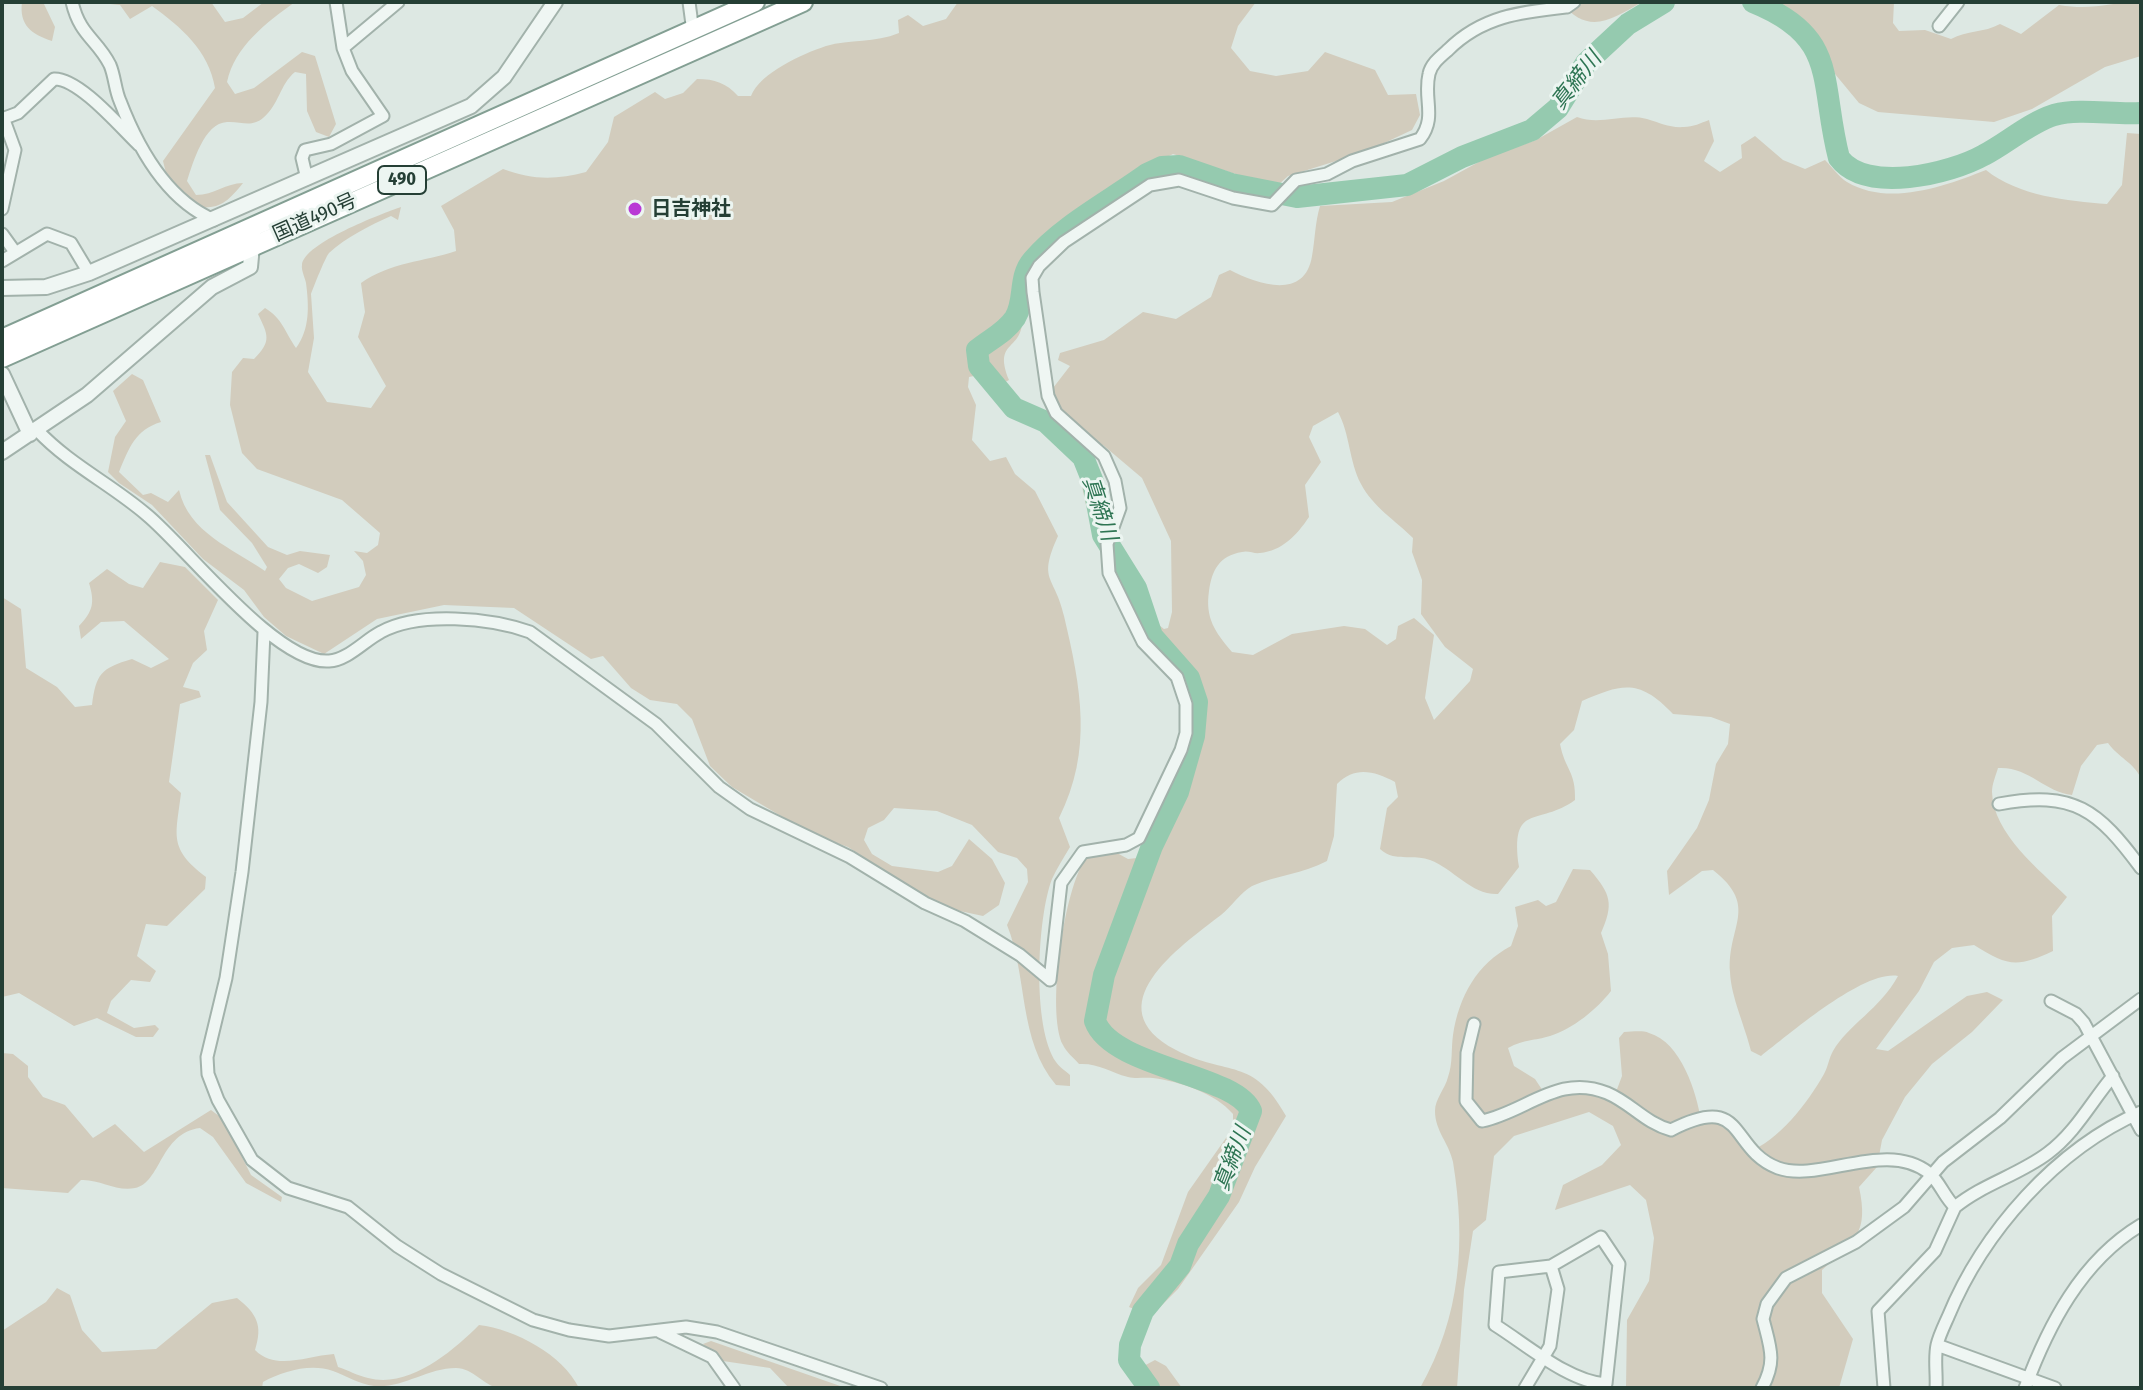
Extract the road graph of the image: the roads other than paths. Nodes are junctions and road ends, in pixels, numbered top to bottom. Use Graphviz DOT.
graph roads {
  1 [pos="72,2"];
  2 [pos="336,2"];
  3 [pos="398,2"];
  4 [pos="555,2"];
  5 [pos="689,2"];
  6 [pos="755,2"];
  7 [pos="803,2"];
  8 [pos="1574,2"];
  9 [pos="1958,2"];
  10 [pos="1939,26"];
  11 [pos="692,30"];
  12 [pos="343,48"];
  13 [pos="699,48"];
  14 [pos="3,120"];
  15 [pos="145,151"];
  16 [pos="307,179"];
  17 [pos="2,209"];
  18 [pos="214,220"];
  19 [pos="2,234"];
  20 [pos="252,246"];
  21 [pos="15,252"];
  22 [pos="2,261"];
  23 [pos="89,273"];
  24 [pos="2,288"];
  25 [pos="2,339"];
  26 [pos="2,358"];
  27 [pos="2,374"];
  28 [pos="33,432"];
  29 [pos="2,452"];
  30 [pos="264,632"];
  31 [pos="1999,804"];
  32 [pos="2141,868"];
  33 [pos="2141,999"];
  34 [pos="2051,1001"];
  35 [pos="1474,1024"];
  36 [pos="2091,1034"];
  37 [pos="2113,1076"];
  38 [pos="2138,1114"];
  39 [pos="2141,1130"];
  40 [pos="1932,1175"];
  41 [pos="1955,1207"];
  42 [pos="2141,1225"];
  43 [pos="1551,1266"];
  44 [pos="660,1332"];
  45 [pos="1937,1345"];
  46 [pos="1544,1355"];
  47 [pos="2027,1383"];
  48 [pos="734,1388"];
  49 [pos="881,1388"];
  50 [pos="1525,1388"];
  51 [pos="1762,1388"];
  52 [pos="1884,1388"];
  53 [pos="1936,1388"];
  54 [pos="2055,1388"];
  1 -- 15 [label="street"];
  2 -- 12 [label="street"];
  3 -- 12 [label="street"];
  4 -- 16 [label="street"];
  5 -- 11 [label="street"];
  6 -- 11 [label="highway, 国道490号 / 490"];
  7 -- 13 [label="highway, 国道490号 / 490"];
  8 -- 30 [label="street"];
  9 -- 10 [label="street"];
  11 -- 13 [label="street"];
  11 -- 25 [label="highway, 国道490号 / 490"];
  12 -- 16 [label="street"];
  13 -- 20 [label="highway, 国道490号 / 490"];
  14 -- 15 [label="street"];
  14 -- 17 [label="street"];
  15 -- 18 [label="street"];
  16 -- 18 [label="street"];
  18 -- 23 [label="street"];
  19 -- 21 [label="street"];
  20 -- 26 [label="highway, 国道490号 / 490"];
  20 -- 28 [label="street"];
  21 -- 22 [label="street"];
  21 -- 23 [label="street"];
  23 -- 24 [label="street"];
  27 -- 28 [label="street"];
  28 -- 29 [label="street"];
  28 -- 30 [label="street"];
  30 -- 44 [label="street"];
  31 -- 32 [label="street"];
  33 -- 36 [label="street"];
  34 -- 36 [label="street"];
  35 -- 40 [label="street"];
  36 -- 37 [label="street"];
  36 -- 40 [label="street"];
  37 -- 38 [label="street"];
  37 -- 41 [label="street"];
  38 -- 39 [label="street"];
  38 -- 45 [label="street"];
  40 -- 41 [label="street"];
  40 -- 51 [label="street"];
  41 -- 52 [label="street"];
  42 -- 47 [label="street"];
  43 -- 46 [label="street"];
  43 -- 46 [label="street"];
  43 -- 46 [label="street"];
  44 -- 48 [label="street"];
  44 -- 49 [label="street"];
  45 -- 47 [label="street"];
  45 -- 53 [label="street"];
  46 -- 50 [label="street"];
  47 -- 54 [label="street"];
}
